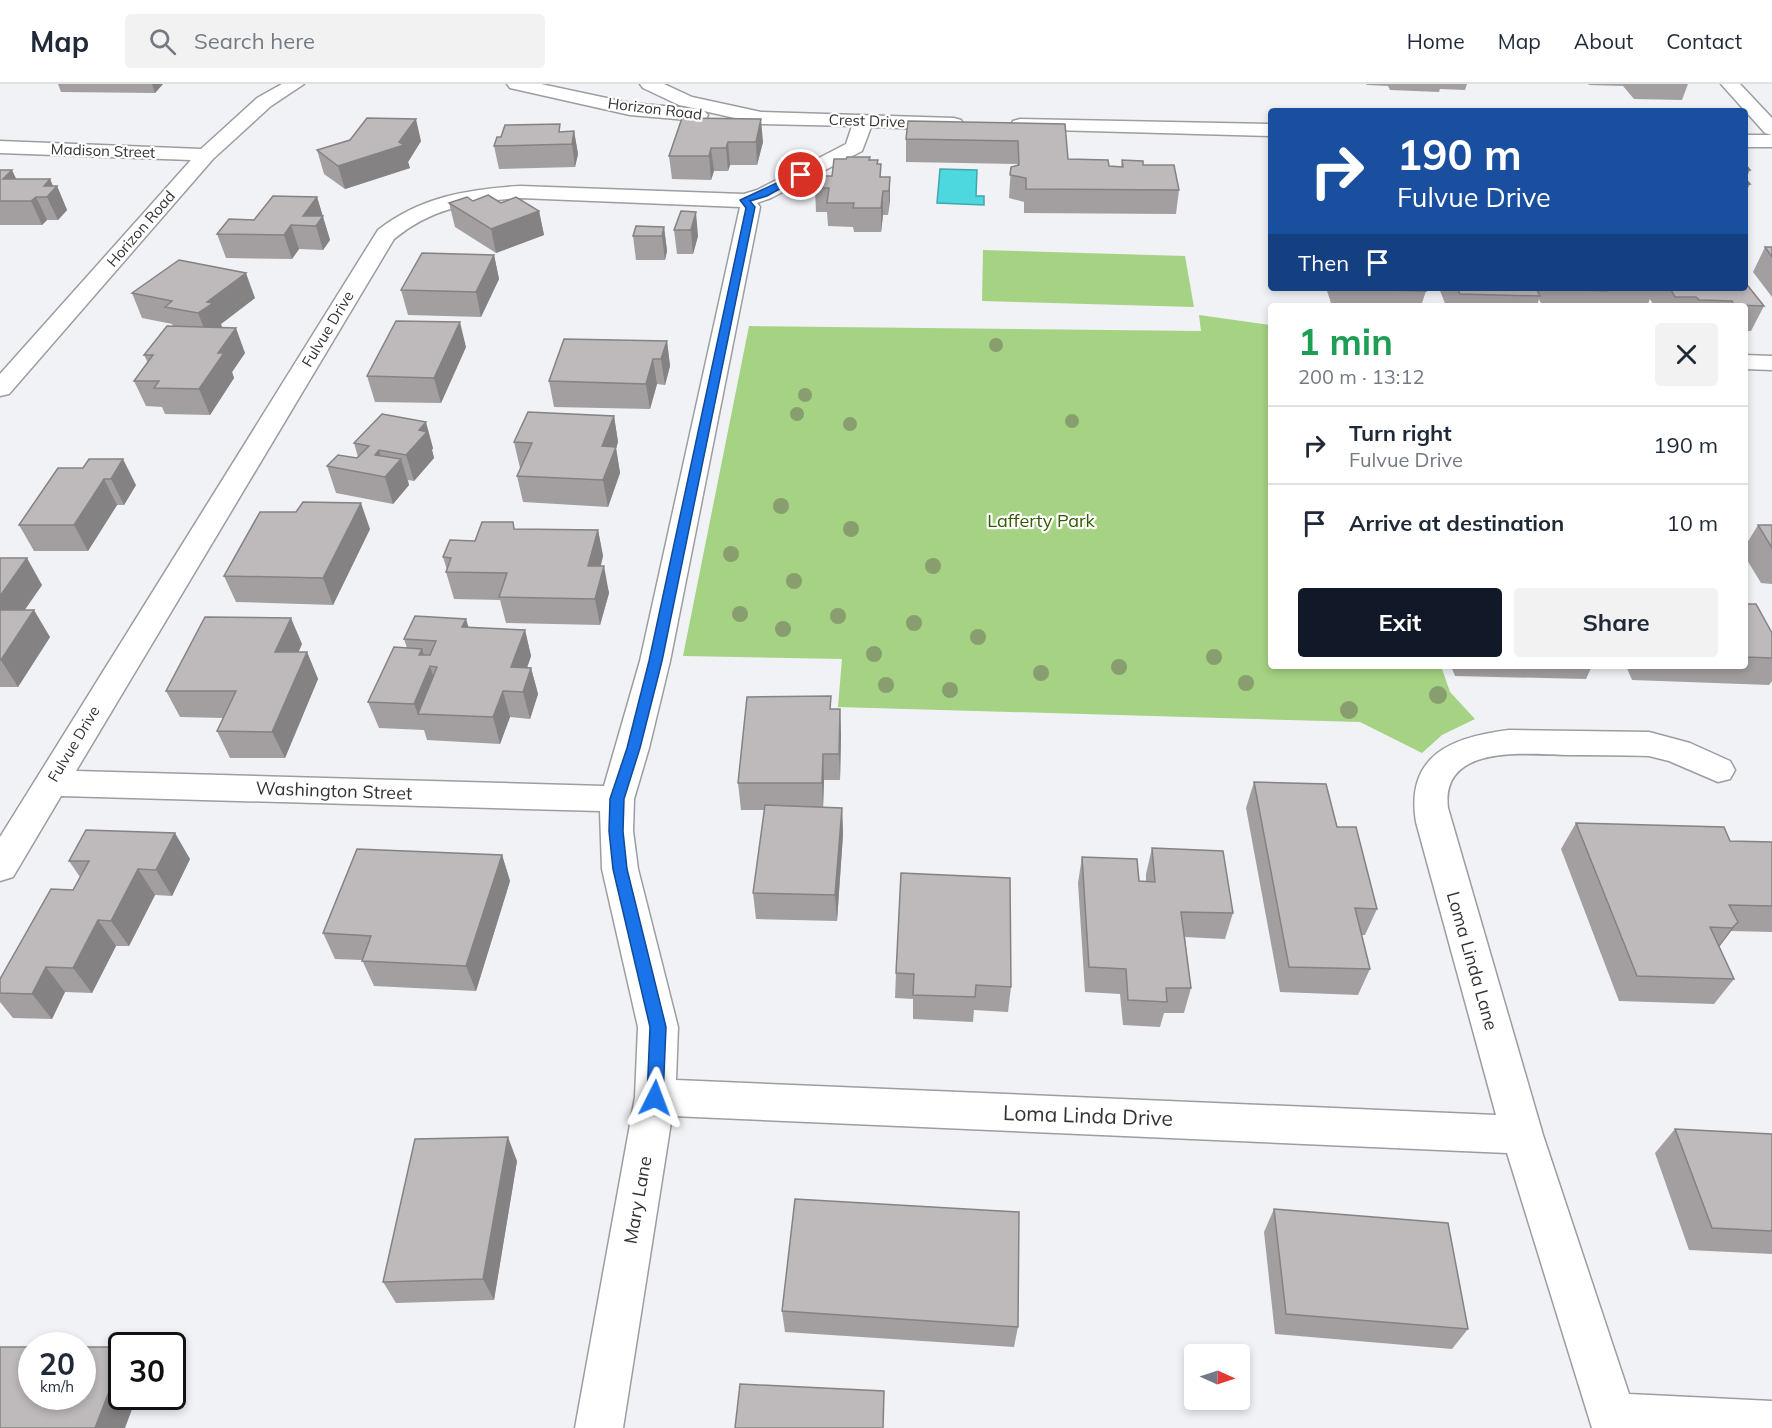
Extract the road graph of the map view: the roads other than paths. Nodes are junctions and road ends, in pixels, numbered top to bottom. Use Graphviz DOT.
graph roads {
  1 [pos="295,84"];
  2 [pos="516,84"];
  3 [pos="649,84"];
  4 [pos="1730,84"];
  5 [pos="761,118"];
  6 [pos="863,122"];
  7 [pos="968,124"];
  8 [pos="1003,124"];
  9 [pos="1772,129"];
  10 [pos="1268,130"];
  11 [pos="1748,141"];
  12 [pos="1772,141"];
  13 [pos="0,147"];
  14 [pos="206,155"];
  15 [pos="745,200"];
  16 [pos="1748,362"];
  17 [pos="1772,363"];
  18 [pos="0,389"];
  19 [pos="1718,770"];
  20 [pos="50,783"];
  21 [pos="617,799"];
  22 [pos="0,867"];
  23 [pos="655,1098"];
  24 [pos="1521,1135"];
  25 [pos="1614,1423"];
  26 [pos="1772,1425"];
  27 [pos="599,1428"];
  1 -- 14 [label="street, Horizon Road"];
  2 -- 5 [label="street, Horizon Road"];
  3 -- 5 [label="street, Crest Drive"];
  4 -- 9 [label="street"];
  5 -- 6 [label="street, Crest Drive"];
  6 -- 7 [label="street, Crest Drive"];
  6 -- 15 [label="street, Fulvue Drive"];
  8 -- 10 [label="street"];
  11 -- 12 [label="street"];
  13 -- 14 [label="street, Madison Street"];
  14 -- 18 [label="street, Horizon Road"];
  15 -- 20 [label="street, Fulvue Drive"];
  15 -- 21 [label="street, Mary Lane"];
  16 -- 17 [label="street"];
  19 -- 24 [label="street, Loma Linda Lane"];
  20 -- 21 [label="street, Washington Street"];
  20 -- 22 [label="street, Fulvue Drive"];
  21 -- 23 [label="street, Mary Lane"];
  23 -- 24 [label="street, Loma Linda Drive"];
  23 -- 27 [label="street, Mary Lane"];
  24 -- 25 [label="street, Loma Linda Lane"];
  25 -- 26 [label="street"];
}
